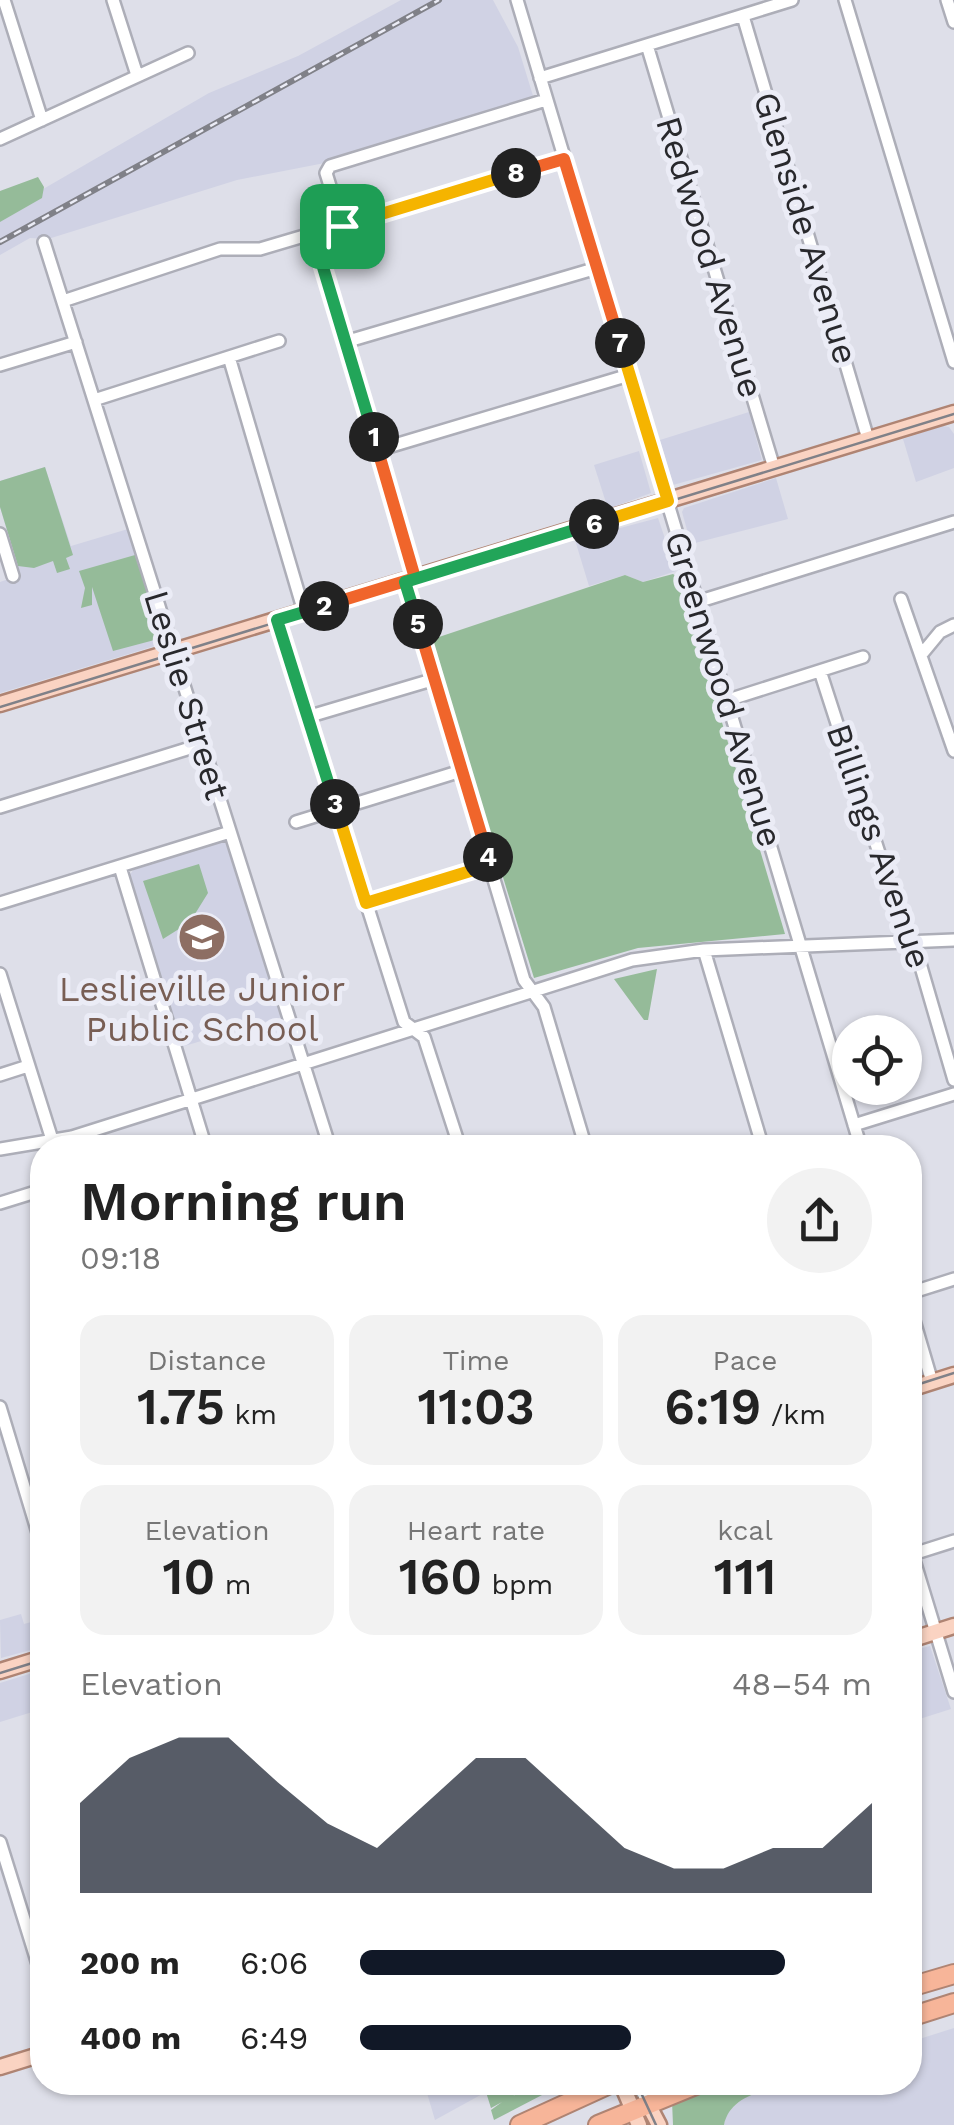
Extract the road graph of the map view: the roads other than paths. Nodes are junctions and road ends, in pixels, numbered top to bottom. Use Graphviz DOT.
graph roads {
  1 [pos="4,0"];
  2 [pos="113,0"];
  3 [pos="517,0"];
  4 [pos="792,0"];
  5 [pos="845,0"];
  6 [pos="947,0"];
  7 [pos="742,16"];
  8 [pos="954,22"];
  9 [pos="647,45"];
  10 [pos="188,53"];
  11 [pos="137,76"];
  12 [pos="540,78"];
  13 [pos="546,100"];
  14 [pos="42,120"];
  15 [pos="0,139"];
  16 [pos="564,159"];
  17 [pos="342,226"];
  18 [pos="313,234"];
  19 [pos="44,242"];
  20 [pos="597,268"];
  21 [pos="63,301"];
  22 [pos="279,341"];
  23 [pos="76,342"];
  24 [pos="345,342"];
  25 [pos="229,357"];
  26 [pos="954,362"];
  27 [pos="0,365"];
  28 [pos="629,375"];
  29 [pos="94,400"];
  30 [pos="954,412"];
  31 [pos="868,439"];
  32 [pos="378,450"];
  33 [pos="774,468"];
  34 [pos="668,501"];
  35 [pos="954,522"];
  36 [pos="0,534"];
  37 [pos="13,576"];
  38 [pos="410,580"];
  39 [pos="901,599"];
  40 [pos="697,602"];
  41 [pos="304,612"];
  42 [pos="277,620"];
  43 [pos="954,625"];
  44 [pos="174,651"];
  45 [pos="921,654"];
  46 [pos="864,657"];
  47 [pos="820,671"];
  48 [pos="435,678"];
  49 [pos="728,700"];
  50 [pos="0,704"];
  51 [pos="307,717"];
  52 [pos="202,744"];
  53 [pos="954,752"];
  54 [pos="461,771"];
  55 [pos="0,807"];
  56 [pos="336,809"];
  57 [pos="296,822"];
  58 [pos="230,832"];
  59 [pos="490,865"];
  60 [pos="120,867"];
  61 [pos="366,903"];
  62 [pos="0,904"];
  63 [pos="954,940"];
  64 [pos="909,943"];
  65 [pos="802,948"];
  66 [pos="704,950"];
  67 [pos="0,974"];
  68 [pos="534,992"];
  69 [pos="414,1030"];
  70 [pos="304,1065"];
  71 [pos="28,1066"];
  72 [pos="0,1075"];
  73 [pos="954,1080"];
  74 [pos="954,1094"];
  75 [pos="192,1100"];
  76 [pos="854,1125"];
  77 [pos="50,1135"];
  78 [pos="81,1135"];
  79 [pos="202,1135"];
  80 [pos="326,1135"];
  81 [pos="456,1135"];
  82 [pos="582,1135"];
  83 [pos="759,1135"];
  84 [pos="857,1135"];
  85 [pos="30,1146"];
  86 [pos="0,1149"];
  87 [pos="30,1194"];
  88 [pos="0,1203"];
  89 [pos="954,1279"];
  90 [pos="922,1289"];
  91 [pos="922,1348"];
  92 [pos="954,1375"];
  93 [pos="932,1382"];
  94 [pos="922,1385"];
  95 [pos="0,1407"];
  96 [pos="30,1506"];
  97 [pos="954,1541"];
  98 [pos="922,1549"];
  99 [pos="922,1589"];
  100 [pos="954,1626"];
  101 [pos="935,1632"];
  102 [pos="922,1636"];
  103 [pos="30,1662"];
  104 [pos="0,1671"];
  105 [pos="954,1692"];
  106 [pos="0,1842"];
  107 [pos="30,1938"];
  108 [pos="954,1974"];
  109 [pos="922,1983"];
  110 [pos="954,2004"];
  111 [pos="922,2013"];
  112 [pos="30,2058"];
  113 [pos="0,2067"];
  114 [pos="588,2095"];
  115 [pos="677,2095"];
  116 [pos="640,2113"];
  117 [pos="520,2125"];
  118 [pos="598,2125"];
  119 [pos="660,2125"];
  1 -- 14 [label="street"];
  2 -- 11 [label="street"];
  3 -- 12 [label="street, Greenwood Avenue"];
  4 -- 7 [label="street"];
  5 -- 26 [label="street"];
  6 -- 8 [label="street"];
  7 -- 9 [label="street"];
  7 -- 31 [label="street, Glenside Avenue"];
  9 -- 12 [label="street"];
  9 -- 33 [label="street, Redwood Avenue"];
  10 -- 11 [label="street"];
  11 -- 14 [label="street"];
  12 -- 13 [label="street, Greenwood Avenue"];
  13 -- 16 [label="street, Greenwood Avenue"];
  13 -- 17 [label="street"];
  14 -- 15 [label="street"];
  16 -- 17 [label="street"];
  16 -- 20 [label="street, Greenwood Avenue"];
  17 -- 18 [label="street"];
  18 -- 21 [label="street"];
  18 -- 24 [label="street"];
  19 -- 21 [label="street, Leslie Street"];
  20 -- 24 [label="street"];
  20 -- 28 [label="street, Greenwood Avenue"];
  21 -- 23 [label="street, Leslie Street"];
  22 -- 25 [label="street"];
  23 -- 27 [label="street"];
  23 -- 29 [label="street, Leslie Street"];
  24 -- 32 [label="street"];
  25 -- 29 [label="street"];
  25 -- 41 [label="street"];
  28 -- 32 [label="street"];
  28 -- 34 [label="street, Greenwood Avenue"];
  29 -- 44 [label="street, Leslie Street"];
  30 -- 31 [label="main road"];
  31 -- 33 [label="main road"];
  32 -- 38 [label="street"];
  33 -- 34 [label="main road"];
  34 -- 38 [label="main road"];
  34 -- 40 [label="street, Greenwood Avenue"];
  35 -- 40 [label="street"];
  36 -- 37 [label="street"];
  38 -- 41 [label="main road"];
  38 -- 48 [label="street"];
  39 -- 45 [label="street"];
  40 -- 49 [label="street, Greenwood Avenue"];
  41 -- 42 [label="main road"];
  42 -- 44 [label="main road"];
  42 -- 51 [label="street"];
  43 -- 45 [label="street"];
  44 -- 50 [label="main road"];
  44 -- 52 [label="street, Leslie Street"];
  45 -- 53 [label="street"];
  46 -- 47 [label="street"];
  47 -- 49 [label="street"];
  47 -- 64 [label="street, Billings Avenue"];
  48 -- 51 [label="street"];
  48 -- 54 [label="street"];
  49 -- 65 [label="street, Greenwood Avenue"];
  51 -- 56 [label="street"];
  52 -- 55 [label="street"];
  52 -- 58 [label="street, Leslie Street"];
  54 -- 56 [label="street"];
  54 -- 59 [label="street"];
  56 -- 57 [label="street"];
  56 -- 61 [label="street"];
  58 -- 60 [label="street"];
  58 -- 70 [label="street, Leslie Street"];
  59 -- 61 [label="street"];
  59 -- 68 [label="street"];
  60 -- 62 [label="street"];
  60 -- 75 [label="street"];
  61 -- 69 [label="street"];
  63 -- 64 [label="street"];
  64 -- 65 [label="street"];
  64 -- 73 [label="street, Billings Avenue"];
  65 -- 66 [label="street"];
  65 -- 76 [label="street, Greenwood Avenue"];
  66 -- 68 [label="street"];
  66 -- 83 [label="street"];
  67 -- 71 [label="street"];
  68 -- 69 [label="street"];
  68 -- 82 [label="street"];
  69 -- 70 [label="street"];
  69 -- 81 [label="street"];
  70 -- 75 [label="street"];
  70 -- 80 [label="street, Leslie Street"];
  71 -- 72 [label="street"];
  71 -- 77 [label="street"];
  74 -- 76 [label="street"];
  75 -- 78 [label="street"];
  75 -- 79 [label="street"];
  76 -- 84 [label="street, Greenwood Avenue"];
  85 -- 86 [label="street"];
  87 -- 88 [label="street"];
  89 -- 90 [label="street"];
  91 -- 93 [label="street"];
  92 -- 93 [label="main road"];
  93 -- 94 [label="main road"];
  95 -- 96 [label="street"];
  97 -- 98 [label="street"];
  99 -- 101 [label="street"];
  100 -- 101 [label="main road"];
  101 -- 102 [label="main road"];
  101 -- 105 [label="street"];
  103 -- 104 [label="main road"];
  106 -- 107 [label="street"];
  108 -- 109 [label="highway"];
  110 -- 111 [label="highway"];
  112 -- 113 [label="main road"];
  114 -- 117 [label="highway"];
  115 -- 116 [label="highway"];
  116 -- 118 [label="highway"];
  116 -- 119 [label="main road"];
}
